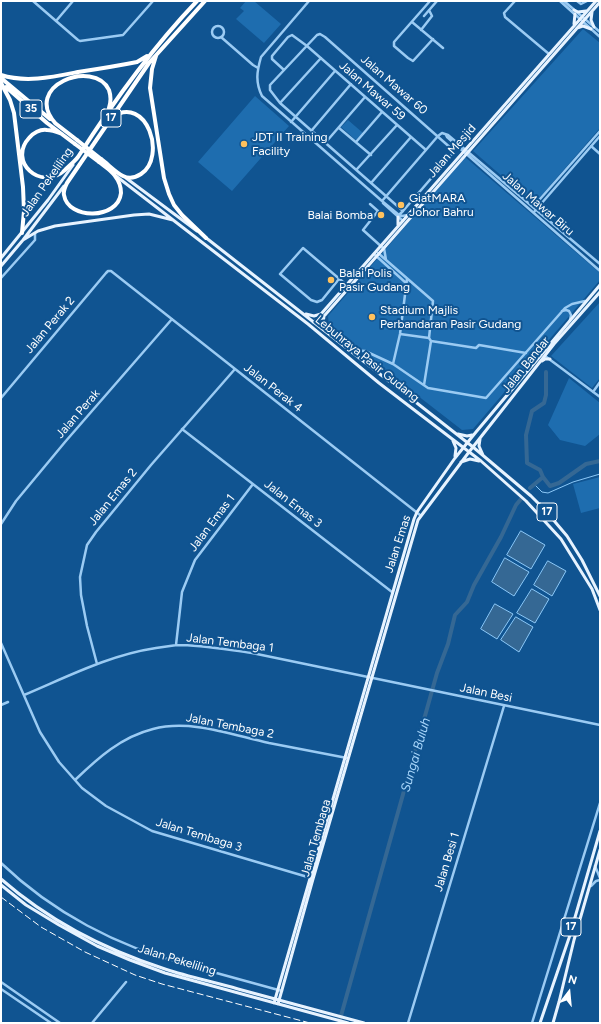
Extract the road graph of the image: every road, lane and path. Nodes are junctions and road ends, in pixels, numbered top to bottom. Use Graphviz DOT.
graph roads {
  1 [pos="34,1"];
  2 [pos="73,1"];
  3 [pos="153,1"];
  4 [pos="197,1"];
  5 [pos="205,1"];
  6 [pos="309,1"];
  7 [pos="515,1"];
  8 [pos="560,1"];
  9 [pos="564,1"];
  10 [pos="577,1"];
  11 [pos="587,1"];
  12 [pos="596,1"];
  13 [pos="433,2"];
  14 [pos="600,2"];
  15 [pos="429,10"];
  16 [pos="574,10"];
  17 [pos="587,11"];
  18 [pos="592,12"];
  19 [pos="575,14"];
  20 [pos="424,16"];
  21 [pos="582,19"];
  22 [pos="56,21"];
  23 [pos="412,22"];
  24 [pos="574,26"];
  25 [pos="592,28"];
  26 [pos="421,30"];
  27 [pos="575,30"];
  28 [pos="600,32"];
  29 [pos="221,37"];
  30 [pos="600,37"];
  31 [pos="433,39"];
  32 [pos="307,46"];
  33 [pos="443,48"];
  34 [pos="153,50"];
  35 [pos="157,54"];
  36 [pos="549,54"];
  37 [pos="321,58"];
  38 [pos="258,68"];
  39 [pos="284,70"];
  40 [pos="335,71"];
  41 [pos="1,75"];
  42 [pos="1,78"];
  43 [pos="1,83"];
  44 [pos="351,84"];
  45 [pos="365,97"];
  46 [pos="280,103"];
  47 [pos="382,112"];
  48 [pos="106,114"];
  49 [pos="296,116"];
  50 [pos="110,119"];
  51 [pos="291,122"];
  52 [pos="56,124"];
  53 [pos="397,125"];
  54 [pos="339,128"];
  55 [pos="312,130"];
  56 [pos="600,131"];
  57 [pos="62,134"];
  58 [pos="438,136"];
  59 [pos="600,136"];
  60 [pos="411,137"];
  61 [pos="76,142"];
  62 [pos="326,142"];
  63 [pos="356,142"];
  64 [pos="591,146"];
  65 [pos="426,150"];
  66 [pos="466,152"];
  67 [pos="600,154"];
  68 [pos="371,155"];
  69 [pos="76,160"];
  70 [pos="100,161"];
  71 [pos="357,169"];
  72 [pos="114,174"];
  73 [pos="123,176"];
  74 [pos="371,182"];
  75 [pos="67,183"];
  76 [pos="386,196"];
  77 [pos="382,202"];
  78 [pos="370,204"];
  79 [pos="533,206"];
  80 [pos="531,209"];
  81 [pos="537,209"];
  82 [pos="403,211"];
  83 [pos="534,212"];
  84 [pos="408,215"];
  85 [pos="399,216"];
  86 [pos="176,222"];
  87 [pos="404,222"];
  88 [pos="398,227"];
  89 [pos="22,233"];
  90 [pos="35,233"];
  91 [pos="206,238"];
  92 [pos="23,240"];
  93 [pos="383,247"];
  94 [pos="376,254"];
  95 [pos="1,258"];
  96 [pos="372,261"];
  97 [pos="382,261"];
  98 [pos="386,261"];
  99 [pos="600,264"];
  100 [pos="1,266"];
  101 [pos="600,271"];
  102 [pos="116,274"];
  103 [pos="1,278"];
  104 [pos="339,279"];
  105 [pos="407,279"];
  106 [pos="406,283"];
  107 [pos="600,285"];
  108 [pos="348,286"];
  109 [pos="600,292"];
  110 [pos="277,293"];
  111 [pos="273,297"];
  112 [pos="585,302"];
  113 [pos="300,311"];
  114 [pos="561,311"];
  115 [pos="325,314"];
  116 [pos="172,319"];
  117 [pos="570,320"];
  118 [pos="314,322"];
  119 [pos="308,324"];
  120 [pos="326,331"];
  121 [pos="400,334"];
  122 [pos="430,339"];
  123 [pos="547,346"];
  124 [pos="348,350"];
  125 [pos="526,353"];
  126 [pos="545,356"];
  127 [pos="550,359"];
  128 [pos="536,360"];
  129 [pos="540,362"];
  130 [pos="393,364"];
  131 [pos="235,369"];
  132 [pos="600,382"];
  133 [pos="424,386"];
  134 [pos="593,392"];
  135 [pos="600,397"];
  136 [pos="1,398"];
  137 [pos="182,429"];
  138 [pos="453,432"];
  139 [pos="476,432"];
  140 [pos="481,436"];
  141 [pos="450,437"];
  142 [pos="467,443"];
  143 [pos="473,447"];
  144 [pos="463,448"];
  145 [pos="469,452"];
  146 [pos="484,456"];
  147 [pos="455,458"];
  148 [pos="481,461"];
  149 [pos="461,462"];
  150 [pos="252,484"];
  151 [pos="419,514"];
  152 [pos="1,524"];
  153 [pos="392,592"];
  154 [pos="600,596"];
  155 [pos="600,610"];
  156 [pos="1,644"];
  157 [pos="176,645"];
  158 [pos="98,664"];
  159 [pos="367,678"];
  160 [pos="372,678"];
  161 [pos="24,696"];
  162 [pos="8,702"];
  163 [pos="1,705"];
  164 [pos="504,706"];
  165 [pos="600,725"];
  166 [pos="347,758"];
  167 [pos="75,780"];
  168 [pos="600,803"];
  169 [pos="600,830"];
  170 [pos="600,850"];
  171 [pos="1,863"];
  172 [pos="595,865"];
  173 [pos="312,878"];
  174 [pos="1,879"];
  175 [pos="600,879"];
  176 [pos="1,885"];
  177 [pos="588,889"];
  178 [pos="186,964"];
  179 [pos="191,966"];
  180 [pos="1,982"];
  181 [pos="126,982"];
  182 [pos="1,989"];
  183 [pos="277,990"];
  184 [pos="282,991"];
  185 [pos="274,1001"];
  186 [pos="279,1002"];
  187 [pos="532,1022"];
  188 [pos="51,1023"];
  189 [pos="60,1023"];
  190 [pos="92,1023"];
  191 [pos="348,1023"];
  192 [pos="364,1023"];
  193 [pos="408,1023"];
  194 [pos="540,1023"];
  195 [pos="553,1023"];
  1 -- 22 [label="street"];
  2 -- 22 [label="street"];
  3 -- 22 [label="street"];
  4 -- 34 [label="highway, 17"];
  5 -- 35 [label="highway, 17"];
  6 -- 38 [label="street"];
  7 -- 36 [label="street"];
  8 -- 19 [label="street"];
  9 -- 16 [label="street"];
  10 -- 11 [label="street"];
  12 -- 17 [label="main road, Jalan Mesjid"];
  13 -- 15 [label="street"];
  13 -- 23 [label="street"];
  14 -- 18 [label="main road, Jalan Mesjid"];
  15 -- 20 [label="street"];
  15 -- 26 [label="street"];
  16 -- 17 [label="main road"];
  16 -- 21 [label="street"];
  17 -- 21 [label="main road, Jalan Mesjid"];
  18 -- 21 [label="main road, Jalan Mesjid"];
  18 -- 25 [label="main road"];
  19 -- 21 [label="street"];
  19 -- 24 [label="main road"];
  21 -- 24 [label="main road, Jalan Mesjid"];
  21 -- 25 [label="street"];
  21 -- 27 [label="main road, Jalan Mesjid"];
  23 -- 26 [label="street"];
  23 -- 31 [label="street"];
  24 -- 36 [label="main road, Jalan Mesjid"];
  25 -- 27 [label="main road"];
  25 -- 28 [label="street"];
  25 -- 30 [label="street"];
  26 -- 31 [label="street"];
  27 -- 66 [label="main road, Jalan Mesjid"];
  29 -- 29 [label="street"];
  29 -- 38 [label="street"];
  31 -- 33 [label="street"];
  32 -- 37 [label="street, Jalan Mawar 59"];
  32 -- 39 [label="street"];
  32 -- 39 [label="street, Jalan Mawar 59"];
  32 -- 58 [label="street, Jalan Mawar 60"];
  34 -- 41 [label="highway"];
  34 -- 48 [label="highway, 17"];
  35 -- 50 [label="highway, 17"];
  35 -- 91 [label="highway"];
  36 -- 66 [label="main road, Jalan Mesjid"];
  37 -- 40 [label="street, Jalan Mawar 59"];
  37 -- 46 [label="street"];
  38 -- 51 [label="street"];
  39 -- 46 [label="street"];
  40 -- 44 [label="street, Jalan Mawar 59"];
  40 -- 49 [label="street"];
  42 -- 52 [label="highway, 35"];
  43 -- 57 [label="highway, 35"];
  43 -- 89 [label="highway"];
  44 -- 45 [label="street, Jalan Mawar 59"];
  44 -- 55 [label="street"];
  45 -- 47 [label="street, Jalan Mawar 59"];
  45 -- 54 [label="street"];
  46 -- 49 [label="street"];
  47 -- 53 [label="street, Jalan Mawar 59"];
  47 -- 63 [label="street"];
  48 -- 52 [label="highway"];
  48 -- 69 [label="highway, Jalan Pekeliling / 17"];
  49 -- 51 [label="street"];
  49 -- 55 [label="street"];
  50 -- 73 [label="highway"];
  50 -- 75 [label="highway, 17"];
  51 -- 77 [label="street"];
  52 -- 61 [label="highway, 17"];
  53 -- 60 [label="street, Jalan Mawar 59"];
  53 -- 68 [label="street"];
  54 -- 62 [label="street"];
  54 -- 63 [label="street"];
  55 -- 62 [label="street"];
  56 -- 79 [label="street"];
  57 -- 61 [label="highway, 17"];
  57 -- 69 [label="highway"];
  58 -- 65 [label="street"];
  58 -- 66 [label="street"];
  58 -- 82 [label="street, Jalan Mawar 60"];
  59 -- 64 [label="street"];
  60 -- 65 [label="street, Jalan Mawar 59"];
  60 -- 74 [label="street"];
  61 -- 70 [label="highway, Lebuhraya Pasir Gudang / 17, bridge"];
  62 -- 71 [label="street"];
  63 -- 68 [label="street"];
  64 -- 67 [label="street"];
  64 -- 81 [label="street"];
  65 -- 76 [label="street"];
  66 -- 79 [label="street, Jalan Mawar Biru"];
  66 -- 80 [label="street, Jalan Mawar Biru"];
  66 -- 84 [label="main road, Jalan Mesjid"];
  66 -- 87 [label="main road, Jalan Mesjid"];
  68 -- 71 [label="street"];
  69 -- 89 [label="main road, Jalan Pekeliling / 17"];
  70 -- 72 [label="highway, Lebuhraya Pasir Gudang / 17"];
  70 -- 73 [label="highway, Lebuhraya Pasir Gudang / 17"];
  71 -- 74 [label="street"];
  72 -- 75 [label="highway"];
  72 -- 86 [label="main road, Lebuhraya Pasir Gudang / 17"];
  73 -- 91 [label="main road, Lebuhraya Pasir Gudang / 17"];
  74 -- 76 [label="street"];
  75 -- 92 [label="main road, Jalan Pekeliling"];
  76 -- 77 [label="street"];
  76 -- 82 [label="street"];
  77 -- 85 [label="street"];
  78 -- 93 [label="street"];
  79 -- 80 [label="street"];
  79 -- 81 [label="street, Jalan Mawar Biru"];
  80 -- 83 [label="street, Jalan Mawar Biru"];
  81 -- 83 [label="street"];
  81 -- 99 [label="street, Jalan Mawar Biru"];
  82 -- 85 [label="street"];
  83 -- 101 [label="street, Jalan Mawar Biru"];
  84 -- 85 [label="street"];
  84 -- 87 [label="main road, Jalan Mesjid"];
  85 -- 87 [label="street"];
  85 -- 88 [label="main road"];
  86 -- 90 [label="main road"];
  86 -- 111 [label="main road, Lebuhraya Pasir Gudang / 17"];
  87 -- 88 [label="main road, Jalan Mesjid"];
  87 -- 93 [label="main road, Jalan Mesjid"];
  88 -- 93 [label="main road, Jalan Mesjid"];
  89 -- 95 [label="main road, Jalan Pekeliling"];
  90 -- 92 [label="main road"];
  90 -- 103 [label="street"];
  91 -- 110 [label="main road, Lebuhraya Pasir Gudang / 17"];
  92 -- 100 [label="main road, Jalan Pekeliling"];
  93 -- 94 [label="main road, Jalan Mesjid"];
  93 -- 98 [label="street"];
  94 -- 96 [label="main road, Jalan Mesjid"];
  94 -- 97 [label="street"];
  94 -- 98 [label="street"];
  94 -- 108 [label="main road, Jalan Mesjid"];
  96 -- 97 [label="street"];
  96 -- 108 [label="main road, Jalan Mesjid"];
  97 -- 106 [label="street"];
  98 -- 105 [label="street"];
  102 -- 116 [label="street, Jalan Perak 4"];
  102 -- 136 [label="street, Jalan Perak 2"];
  104 -- 104 [label="street"];
  104 -- 108 [label="street"];
  105 -- 106 [label="street"];
  105 -- 122 [label="street"];
  106 -- 121 [label="street"];
  107 -- 112 [label="main road, Jalan Bandar"];
  108 -- 113 [label="main road, Jalan Mesjid"];
  108 -- 115 [label="main road, Jalan Mesjid"];
  109 -- 126 [label="main road, Jalan Bandar"];
  110 -- 111 [label="main road"];
  110 -- 113 [label="main road, Lebuhraya Pasir Gudang / 17"];
  111 -- 119 [label="main road, Lebuhraya Pasir Gudang / 17"];
  112 -- 114 [label="street"];
  112 -- 117 [label="main road, Jalan Bandar"];
  113 -- 118 [label="main road, Lebuhraya Pasir Gudang / 17"];
  114 -- 117 [label="street"];
  114 -- 125 [label="street"];
  115 -- 118 [label="main road, Jalan Mesjid"];
  115 -- 120 [label="main road"];
  116 -- 131 [label="street, Jalan Perak 4"];
  116 -- 152 [label="street, Jalan Perak"];
  117 -- 123 [label="main road, Jalan Bandar"];
  118 -- 119 [label="main road, Jalan Mesjid"];
  118 -- 120 [label="main road, Lebuhraya Pasir Gudang / 17"];
  119 -- 141 [label="main road, Lebuhraya Pasir Gudang / 17"];
  120 -- 124 [label="main road, Lebuhraya Pasir Gudang / 17"];
  121 -- 122 [label="street"];
  121 -- 130 [label="street"];
  122 -- 125 [label="street"];
  122 -- 133 [label="street"];
  123 -- 126 [label="main road"];
  123 -- 128 [label="main road, Jalan Bandar"];
  124 -- 130 [label="street"];
  124 -- 138 [label="main road, Lebuhraya Pasir Gudang / 17"];
  125 -- 133 [label="street"];
  126 -- 127 [label="street"];
  126 -- 128 [label="main road"];
  126 -- 129 [label="main road, Jalan Bandar"];
  127 -- 129 [label="main road"];
  127 -- 134 [label="street"];
  128 -- 139 [label="main road, Jalan Bandar"];
  129 -- 140 [label="main road, Jalan Bandar"];
  130 -- 133 [label="street"];
  131 -- 137 [label="street, Jalan Emas 2"];
  131 -- 151 [label="street, Jalan Perak 4"];
  132 -- 134 [label="street"];
  134 -- 135 [label="street"];
  137 -- 150 [label="street, Jalan Emas 3"];
  137 -- 158 [label="street, Jalan Emas 2"];
  138 -- 139 [label="main road"];
  138 -- 142 [label="main road, Lebuhraya Pasir Gudang / 17"];
  139 -- 142 [label="main road, Jalan Emas"];
  140 -- 143 [label="main road, Jalan Bandar"];
  140 -- 146 [label="main road"];
  141 -- 144 [label="main road, Lebuhraya Pasir Gudang / 17"];
  141 -- 147 [label="main road"];
  142 -- 143 [label="main road, Lebuhraya Pasir Gudang / 17"];
  142 -- 144 [label="main road, Jalan Emas"];
  143 -- 145 [label="main road, Jalan Bandar"];
  143 -- 146 [label="main road, Lebuhraya Pasir Gudang / 17"];
  144 -- 145 [label="main road, Lebuhraya Pasir Gudang / 17"];
  144 -- 147 [label="main road, Jalan Emas"];
  145 -- 148 [label="main road, Lebuhraya Pasir Gudang / 17"];
  145 -- 149 [label="main road, Jalan Emas"];
  146 -- 154 [label="main road, Lebuhraya Pasir Gudang / 17"];
  147 -- 151 [label="main road, Jalan Emas"];
  148 -- 149 [label="main road"];
  148 -- 155 [label="main road, Lebuhraya Pasir Gudang / 17"];
  149 -- 151 [label="main road, Jalan Emas"];
  150 -- 153 [label="street, Jalan Emas 3"];
  150 -- 157 [label="street, Jalan Emas 1"];
  151 -- 153 [label="main road, Jalan Emas"];
  151 -- 160 [label="main road, Jalan Emas"];
  153 -- 159 [label="main road, Jalan Emas"];
  156 -- 161 [label="street"];
  157 -- 158 [label="street, Jalan Tembaga 1"];
  157 -- 159 [label="street, Jalan Tembaga 1"];
  158 -- 161 [label="street, Jalan Tembaga 1"];
  159 -- 160 [label="street, Jalan Besi"];
  159 -- 166 [label="main road, Jalan Tembaga"];
  160 -- 164 [label="street, Jalan Besi"];
  160 -- 166 [label="main road, Jalan Tembaga"];
  161 -- 167 [label="street, Jalan Tembaga 3"];
  162 -- 163 [label="street"];
  164 -- 165 [label="street, Jalan Besi"];
  164 -- 193 [label="street, Jalan Besi 1"];
  166 -- 167 [label="street, Jalan Tembaga 2"];
  166 -- 173 [label="main road, Jalan Tembaga"];
  167 -- 173 [label="street, Jalan Tembaga 3"];
  168 -- 187 [label="street"];
  169 -- 194 [label="main road, 17"];
  170 -- 172 [label="main road, 17"];
  171 -- 178 [label="street"];
  172 -- 175 [label="street"];
  172 -- 177 [label="main road, 17"];
  173 -- 183 [label="main road, Jalan Tembaga"];
  173 -- 184 [label="main road, Jalan Tembaga"];
  174 -- 185 [label="main road, Jalan Pekeliling"];
  175 -- 177 [label="street"];
  176 -- 185 [label="main road, Jalan Pekeliling"];
  177 -- 195 [label="main road, 17"];
  179 -- 183 [label="street"];
  180 -- 189 [label="street"];
  181 -- 190 [label="street"];
  182 -- 188 [label="street"];
  183 -- 184 [label="street"];
  183 -- 185 [label="main road, Jalan Tembaga"];
  184 -- 186 [label="main road, Jalan Tembaga"];
  185 -- 186 [label="main road, Jalan Pekeliling"];
  186 -- 191 [label="main road, Jalan Pekeliling"];
  186 -- 192 [label="main road, Jalan Pekeliling"];
}
